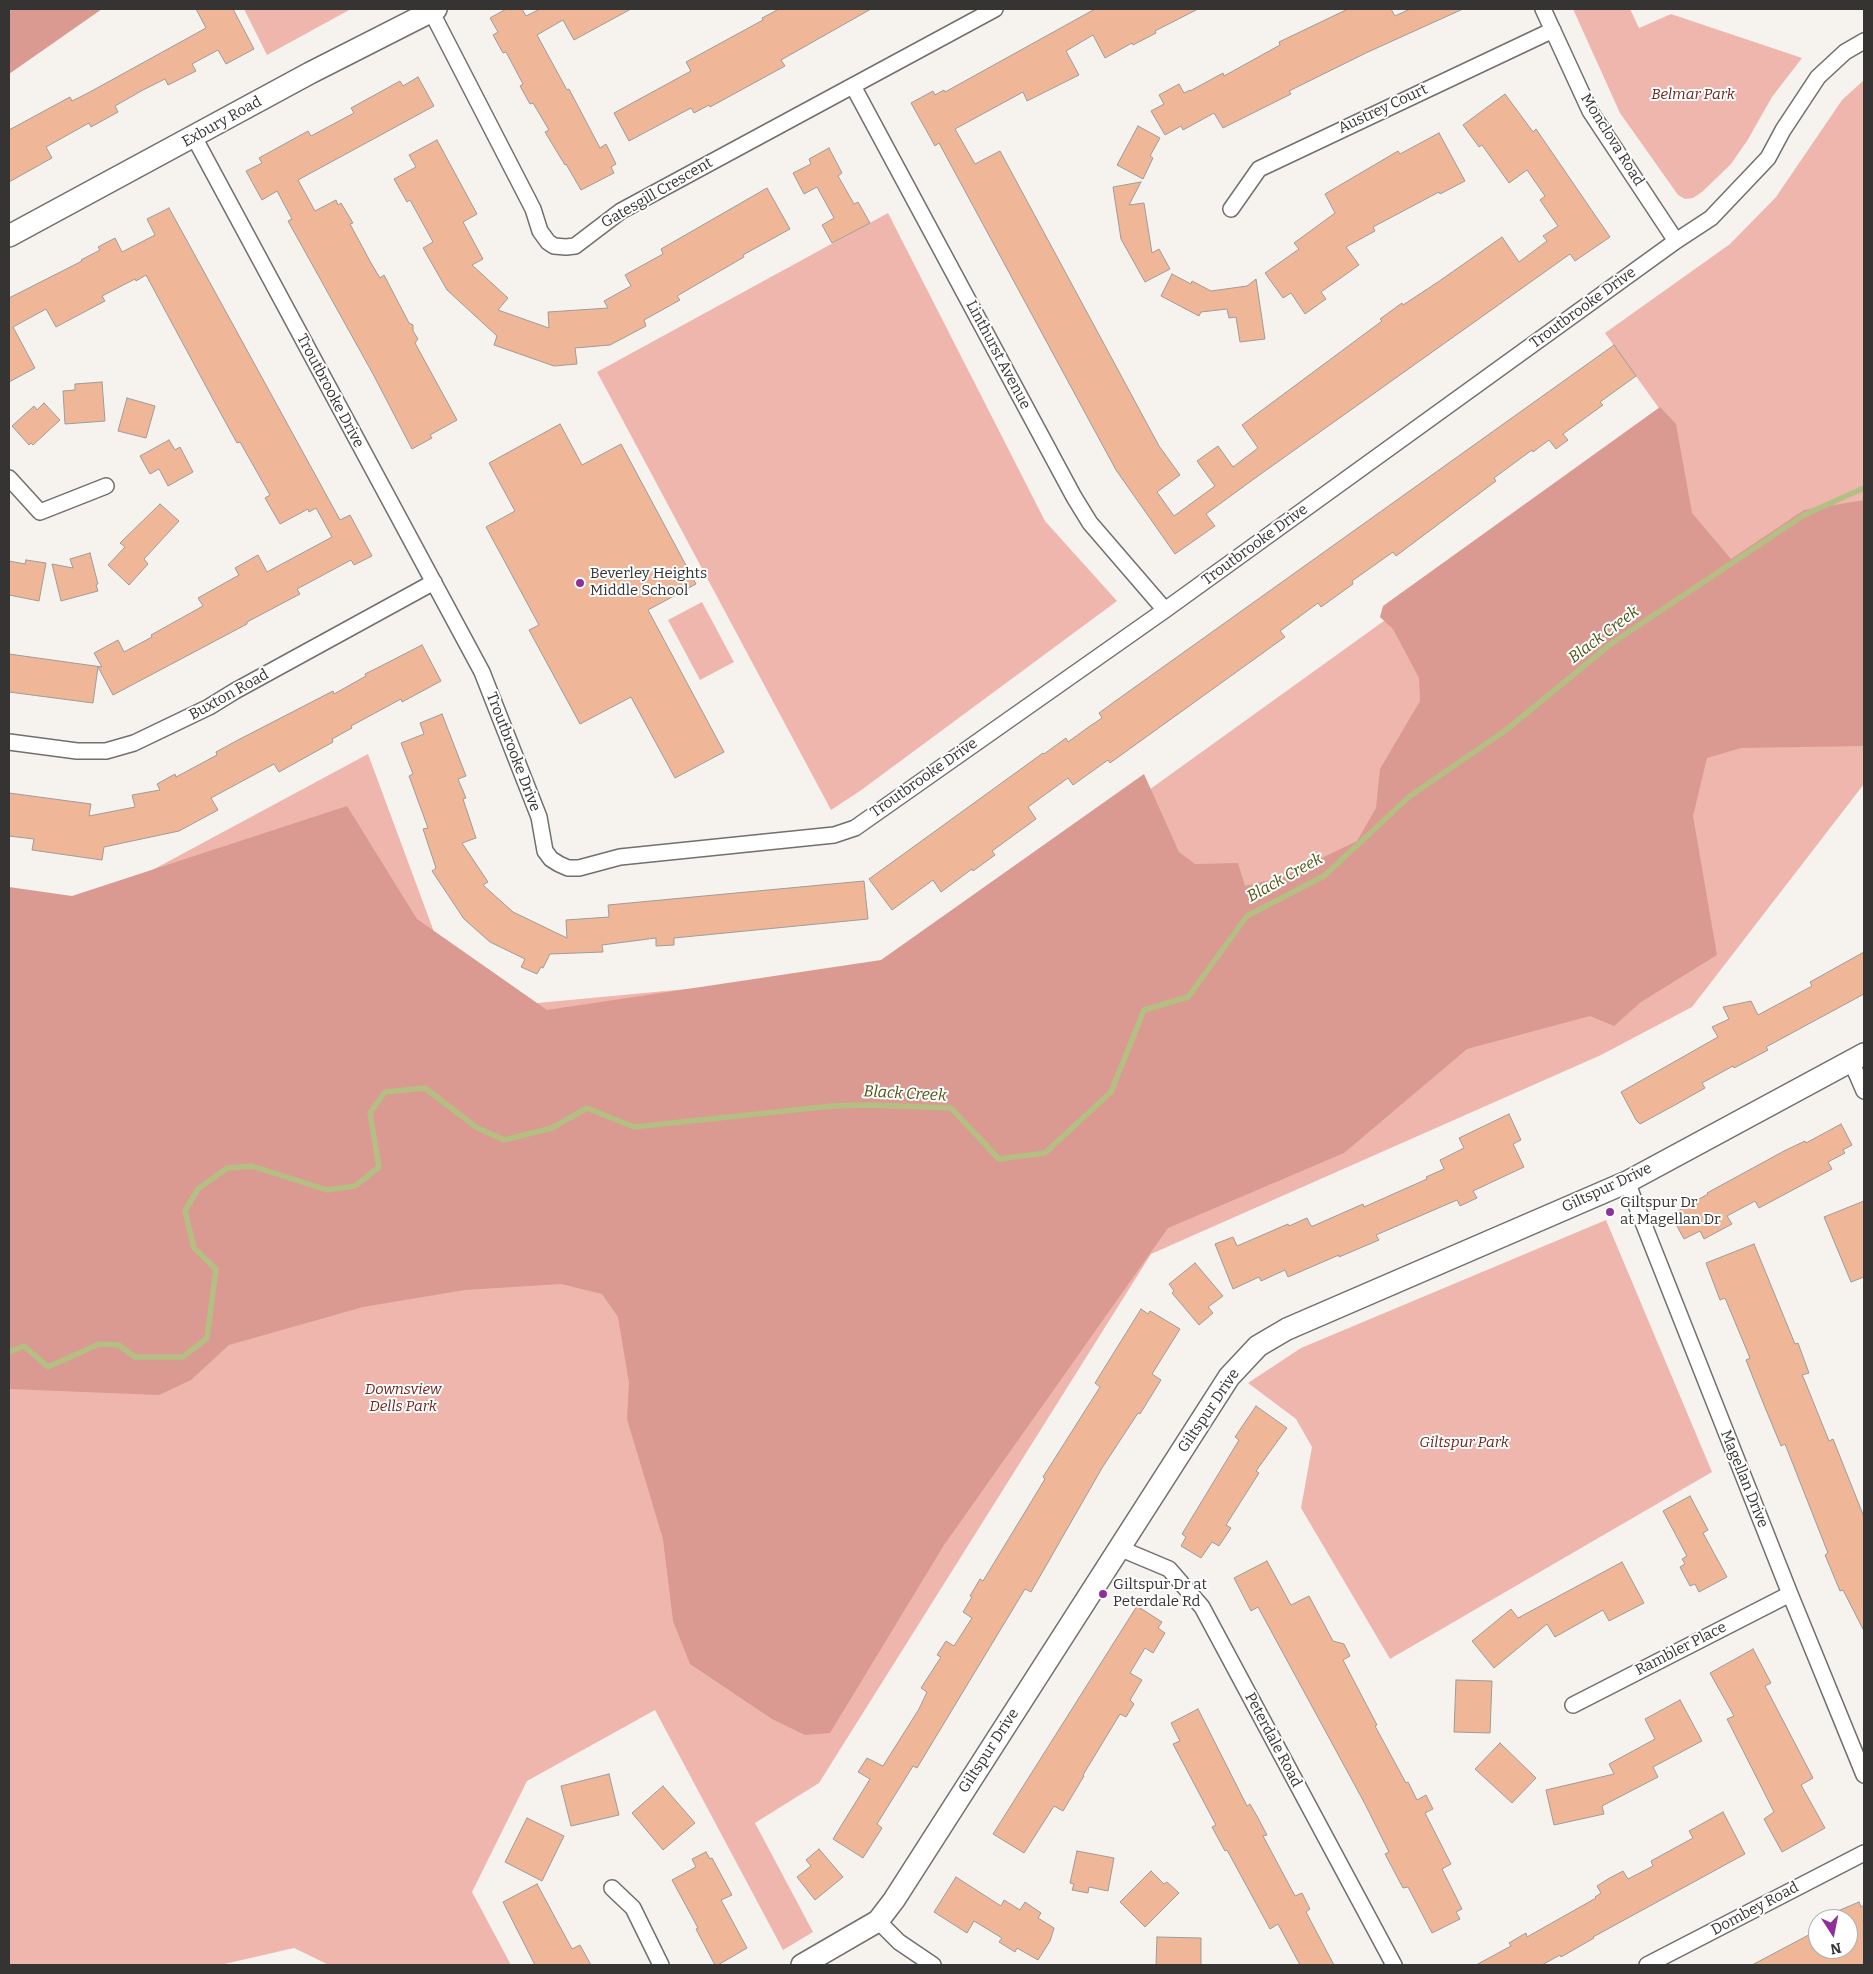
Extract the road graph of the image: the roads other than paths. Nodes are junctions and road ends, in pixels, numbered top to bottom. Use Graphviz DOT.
graph roads {
  1 [pos="995,9"];
  2 [pos="1543,9"];
  3 [pos="434,10"];
  4 [pos="1552,30"];
  5 [pos="1864,41"];
  6 [pos="853,86"];
  7 [pos="194,137"];
  8 [pos="1231,209"];
  9 [pos="9,236"];
  10 [pos="1676,241"];
  11 [pos="9,478"];
  12 [pos="106,486"];
  13 [pos="434,582"];
  14 [pos="1164,610"];
  15 [pos="9,742"];
  16 [pos="1857,1057"];
  17 [pos="1864,1091"];
  18 [pos="1627,1182"];
  19 [pos="1119,1548"];
  20 [pos="1790,1594"];
  21 [pos="1573,1705"];
  22 [pos="1864,1776"];
  23 [pos="1864,1853"];
  24 [pos="612,1888"];
  25 [pos="878,1920"];
  26 [pos="661,1965"];
  27 [pos="802,1965"];
  28 [pos="933,1965"];
  29 [pos="1394,1965"];
  30 [pos="1647,1965"];
  1 -- 6 [label="street, Gatesgill Crescent"];
  2 -- 4 [label="street, Monclova Road"];
  3 -- 6 [label="street, Gatesgill Crescent"];
  3 -- 7 [label="street, Exbury Road"];
  4 -- 8 [label="street, Austrey Court"];
  4 -- 10 [label="street, Monclova Road"];
  5 -- 10 [label="street, Troutbrooke Drive"];
  6 -- 14 [label="street, Linthurst Avenue"];
  7 -- 9 [label="street, Exbury Road"];
  7 -- 13 [label="street, Troutbrooke Drive"];
  10 -- 14 [label="street, Troutbrooke Drive"];
  11 -- 12 [label="street"];
  13 -- 14 [label="street, Troutbrooke Drive"];
  13 -- 15 [label="street, Buxton Road"];
  16 -- 17 [label="street"];
  16 -- 18 [label="street, Giltspur Drive"];
  18 -- 19 [label="street, Giltspur Drive"];
  18 -- 20 [label="street, Magellan Drive"];
  19 -- 25 [label="street, Giltspur Drive"];
  19 -- 29 [label="street, Peterdale Road"];
  20 -- 21 [label="street, Rambler Place"];
  20 -- 22 [label="street, Magellan Drive"];
  23 -- 30 [label="street, Dombey Road"];
  24 -- 26 [label="street"];
  25 -- 27 [label="street, Giltspur Drive"];
  25 -- 28 [label="street"];
}
